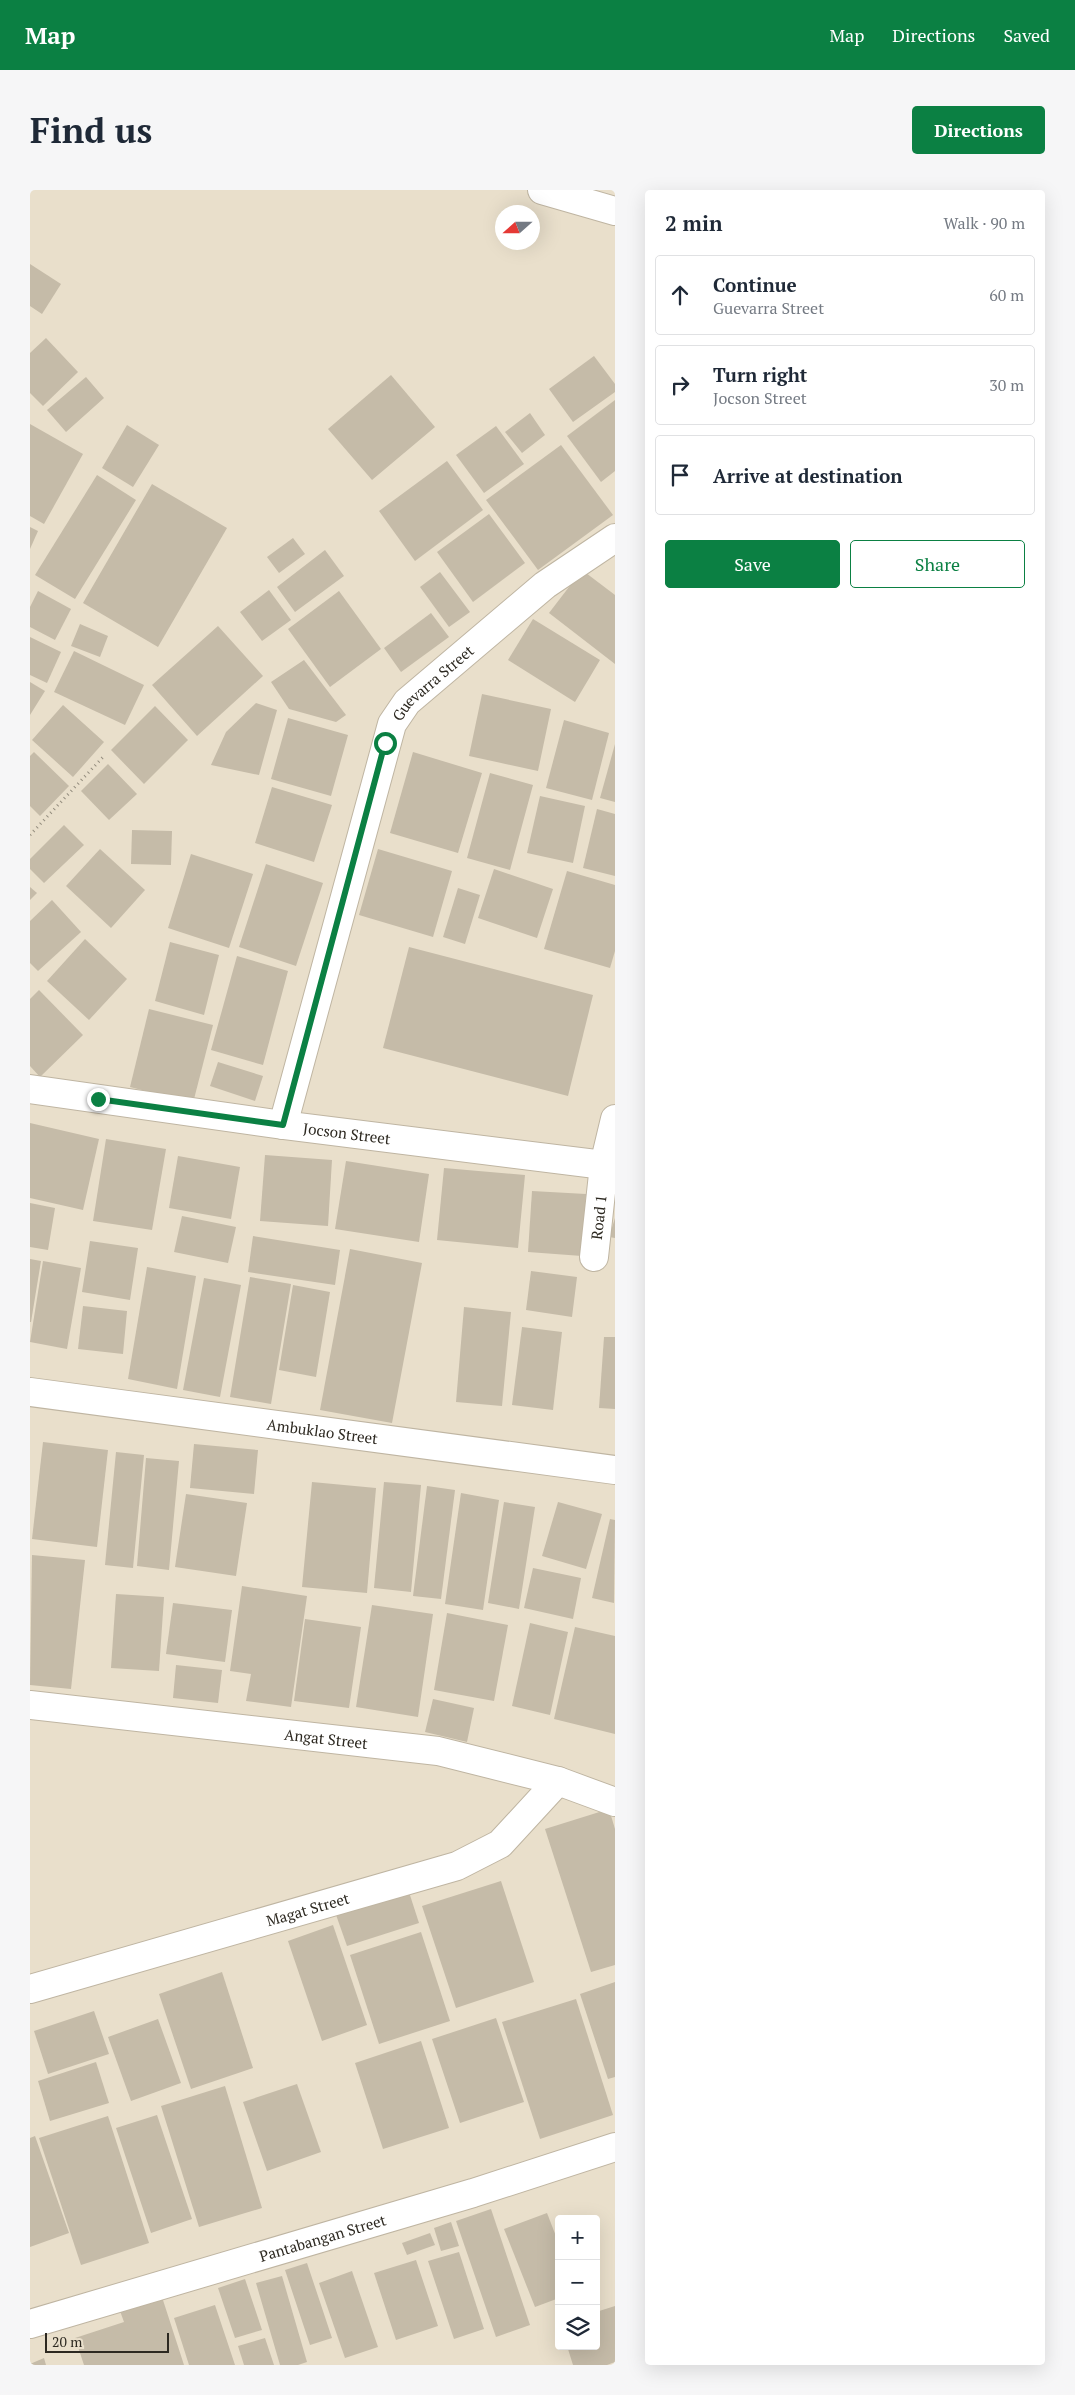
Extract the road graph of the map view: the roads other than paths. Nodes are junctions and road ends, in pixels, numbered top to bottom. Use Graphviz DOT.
graph roads {
  1 [pos="542,190"];
  2 [pos="615,211"];
  3 [pos="615,538"];
  4 [pos="30,1089"];
  5 [pos="615,1119"];
  6 [pos="283,1125"];
  7 [pos="604,1165"];
  8 [pos="594,1257"];
  9 [pos="30,1392"];
  10 [pos="615,1470"];
  11 [pos="30,1705"];
  12 [pos="558,1781"];
  13 [pos="615,1802"];
  14 [pos="30,1989"];
  15 [pos="615,2147"];
  16 [pos="30,2324"];
  1 -- 2 [label="street"];
  3 -- 6 [label="street, Guevarra Street"];
  4 -- 6 [label="street, Jocson Street"];
  5 -- 7 [label="street, Road 1"];
  6 -- 7 [label="street, Jocson Street"];
  7 -- 8 [label="street, Road 1"];
  9 -- 10 [label="street, Ambuklao Street"];
  11 -- 12 [label="street, Angat Street"];
  12 -- 13 [label="street, Angat Street"];
  12 -- 14 [label="street, Magat Street"];
  15 -- 16 [label="street, Pantabangan Street"];
}
